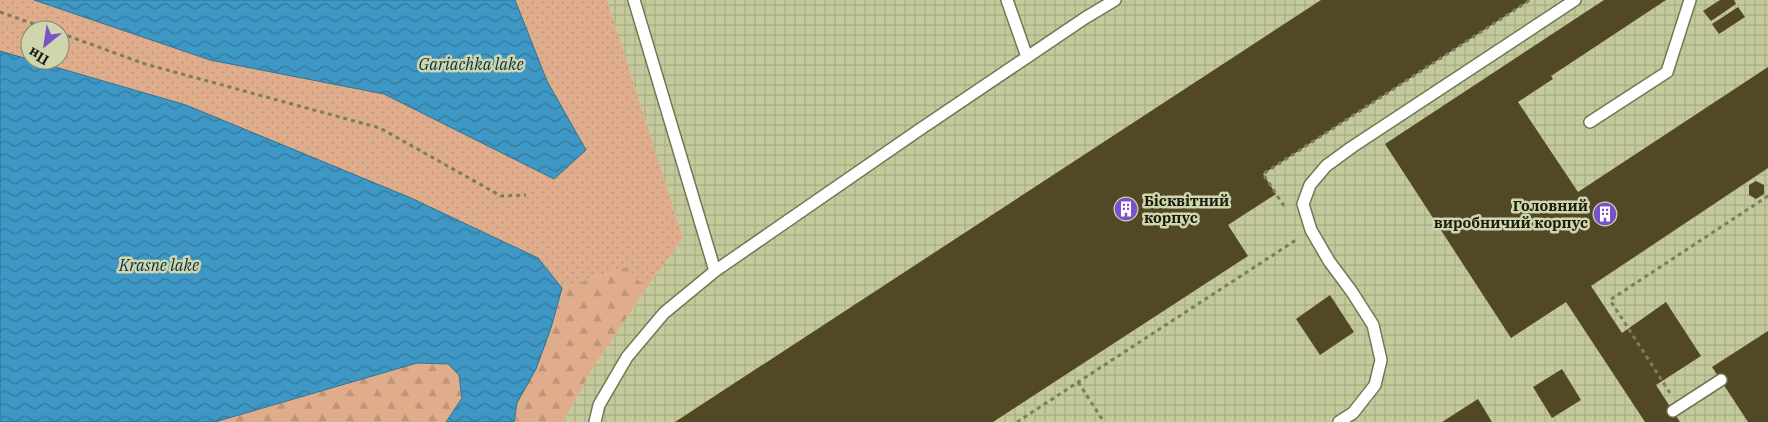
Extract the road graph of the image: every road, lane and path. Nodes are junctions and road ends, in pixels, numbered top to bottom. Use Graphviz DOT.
graph roads {
  1 [pos="634,0"];
  2 [pos="1007,0"];
  3 [pos="1115,0"];
  4 [pos="1575,0"];
  5 [pos="1690,0"];
  6 [pos="0,12"];
  7 [pos="23,20"];
  8 [pos="70,37"];
  9 [pos="1028,57"];
  10 [pos="1590,122"];
  11 [pos="526,195"];
  12 [pos="1768,196"];
  13 [pos="1311,230"];
  14 [pos="715,271"];
  15 [pos="1721,380"];
  16 [pos="1078,382"];
  17 [pos="1671,395"];
  18 [pos="1673,411"];
  19 [pos="595,422"];
  20 [pos="1017,422"];
  21 [pos="1104,422"];
  22 [pos="1339,422"];
  1 -- 14 [label="lane"];
  2 -- 9 [label="lane"];
  3 -- 9 [label="lane"];
  4 -- 13 [label="lane"];
  5 -- 10 [label="lane"];
  6 -- 7 [label="path"];
  8 -- 11 [label="path"];
  9 -- 14 [label="lane"];
  12 -- 17 [label="path"];
  13 -- 16 [label="path"];
  13 -- 22 [label="lane"];
  14 -- 19 [label="lane"];
  15 -- 18 [label="lane"];
  16 -- 20 [label="path"];
  16 -- 21 [label="path"];
}
